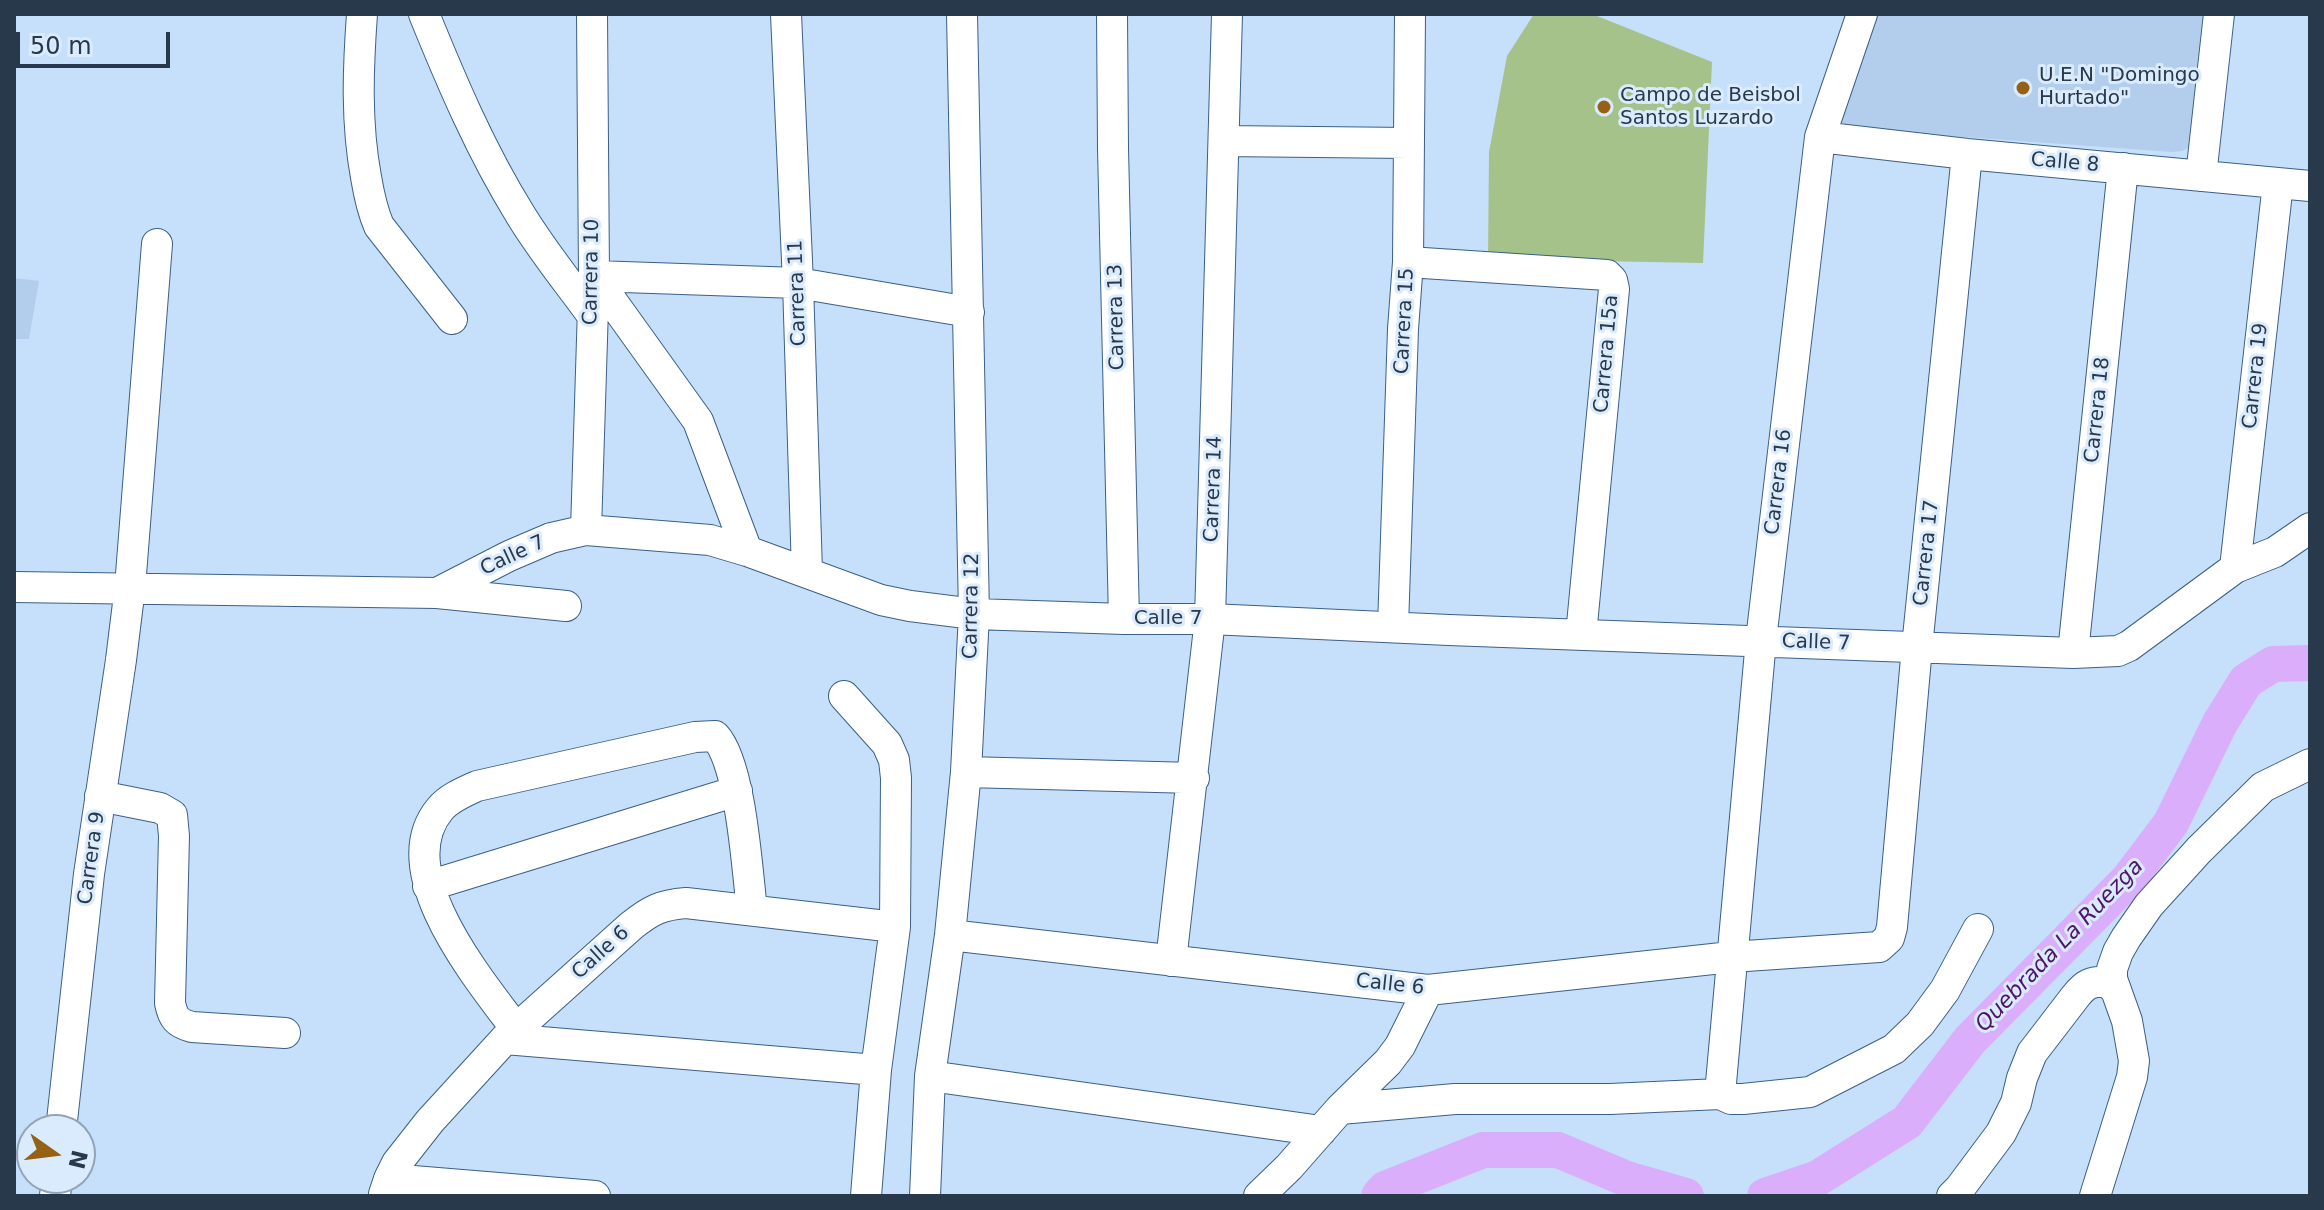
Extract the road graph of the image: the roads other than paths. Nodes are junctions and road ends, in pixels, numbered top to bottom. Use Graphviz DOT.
graph roads {
  1 [pos="362,14"];
  2 [pos="424,14"];
  3 [pos="592,14"];
  4 [pos="786,14"];
  5 [pos="962,14"];
  6 [pos="1112,14"];
  7 [pos="1227,14"];
  8 [pos="1410,14"];
  9 [pos="1862,14"];
  10 [pos="2219,14"];
  11 [pos="1820,137"];
  12 [pos="1224,141"];
  13 [pos="1408,143"];
  14 [pos="1967,154"];
  15 [pos="2123,168"];
  16 [pos="2201,176"];
  17 [pos="2278,183"];
  18 [pos="2310,186"];
  19 [pos="157,244"];
  20 [pos="1408,262"];
  21 [pos="594,276"];
  22 [pos="798,283"];
  23 [pos="969,312"];
  24 [pos="592,315"];
  25 [pos="452,319"];
  26 [pos="2310,528"];
  27 [pos="586,530"];
  28 [pos="747,551"];
  29 [pos="2235,568"];
  30 [pos="807,572"];
  31 [pos="14,587"];
  32 [pos="130,587"];
  33 [pos="437,593"];
  34 [pos="566,606"];
  35 [pos="974,614"];
  36 [pos="1124,619"];
  37 [pos="1210,619"];
  38 [pos="1393,627"];
  39 [pos="1581,635"];
  40 [pos="1761,640"];
  41 [pos="1917,647"];
  42 [pos="2073,653"];
  43 [pos="844,696"];
  44 [pos="2310,764"];
  45 [pos="966,772"];
  46 [pos="1194,778"];
  47 [pos="737,791"];
  48 [pos="100,796"];
  49 [pos="428,886"];
  50 [pos="752,910"];
  51 [pos="895,927"];
  52 [pos="1978,929"];
  53 [pos="950,935"];
  54 [pos="1879,947"];
  55 [pos="1731,957"];
  56 [pos="1171,961"];
  57 [pos="1428,990"];
  58 [pos="2116,990"];
  59 [pos="285,1033"];
  60 [pos="510,1034"];
  61 [pos="876,1070"];
  62 [pos="930,1076"];
  63 [pos="1720,1094"];
  64 [pos="63,1114"];
  65 [pos="1330,1120"];
  66 [pos="386,1188"];
  67 [pos="595,1196"];
  68 [pos="866,1196"];
  69 [pos="925,1196"];
  70 [pos="1259,1196"];
  71 [pos="1952,1196"];
  72 [pos="2095,1196"];
  1 -- 25 [label="street"];
  2 -- 24 [label="street"];
  3 -- 21 [label="street, Carrera 10"];
  4 -- 22 [label="street, Carrera 11"];
  5 -- 23 [label="street, Carrera 12"];
  6 -- 36 [label="street, Carrera 13"];
  7 -- 12 [label="street, Carrera 14"];
  8 -- 13 [label="street, Carrera 15"];
  9 -- 11 [label="street, Carrera 16"];
  10 -- 16 [label="street"];
  11 -- 14 [label="street, Calle 8"];
  11 -- 40 [label="street, Carrera 16"];
  12 -- 13 [label="street"];
  12 -- 37 [label="street, Carrera 14"];
  13 -- 20 [label="street, Carrera 15"];
  14 -- 15 [label="street, Calle 8"];
  14 -- 41 [label="street, Carrera 17"];
  15 -- 16 [label="street, Calle 8"];
  15 -- 42 [label="street, Carrera 18"];
  16 -- 17 [label="street, Calle 8"];
  17 -- 18 [label="street, Calle 8"];
  17 -- 29 [label="street, Carrera 19"];
  19 -- 32 [label="street, Carrera 9"];
  20 -- 38 [label="street, Carrera 15"];
  20 -- 39 [label="street, Carrera 15a"];
  21 -- 22 [label="street"];
  21 -- 24 [label="street, Carrera 10"];
  21 -- 28 [label="street"];
  22 -- 23 [label="street"];
  22 -- 30 [label="street, Carrera 11"];
  23 -- 35 [label="street, Carrera 12"];
  24 -- 27 [label="street, Carrera 10"];
  26 -- 29 [label="street, Calle 7"];
  27 -- 28 [label="street, Calle 7"];
  27 -- 33 [label="street, Calle 7"];
  28 -- 30 [label="street, Calle 7"];
  29 -- 42 [label="street, Calle 7"];
  30 -- 35 [label="street, Calle 7"];
  31 -- 32 [label="street, Calle 7"];
  32 -- 33 [label="street, Calle 7"];
  32 -- 48 [label="street, Carrera 9"];
  33 -- 34 [label="street"];
  35 -- 36 [label="street, Calle 7"];
  35 -- 45 [label="street, Carrera 12"];
  36 -- 37 [label="street, Calle 7"];
  37 -- 38 [label="street, Calle 7"];
  37 -- 46 [label="street, Carrera 14"];
  38 -- 39 [label="street, Calle 7"];
  39 -- 40 [label="street, Calle 7"];
  40 -- 41 [label="street, Calle 7"];
  40 -- 55 [label="street, Carrera 16"];
  41 -- 42 [label="street, Calle 7"];
  41 -- 54 [label="street, Carrera 17"];
  43 -- 51 [label="street"];
  44 -- 58 [label="street"];
  45 -- 46 [label="street"];
  45 -- 53 [label="street, Carrera 12"];
  46 -- 56 [label="street, Carrera 14"];
  47 -- 49 [label="street"];
  47 -- 49 [label="street"];
  47 -- 50 [label="street"];
  48 -- 59 [label="street"];
  48 -- 64 [label="street, Carrera 9"];
  49 -- 60 [label="street"];
  50 -- 51 [label="street, Calle 6"];
  50 -- 60 [label="street, Calle 6"];
  51 -- 61 [label="street"];
  52 -- 63 [label="street"];
  53 -- 56 [label="street, Calle 6"];
  53 -- 62 [label="street, Carrera 12"];
  54 -- 55 [label="street, Calle 6"];
  55 -- 57 [label="street, Calle 6"];
  55 -- 63 [label="street, Carrera 16"];
  56 -- 57 [label="street, Calle 6"];
  57 -- 65 [label="street"];
  58 -- 71 [label="street"];
  58 -- 72 [label="street"];
  60 -- 61 [label="street"];
  60 -- 66 [label="street, Calle 6"];
  61 -- 68 [label="street"];
  62 -- 65 [label="street"];
  62 -- 69 [label="street, Carrera 12"];
  63 -- 65 [label="street"];
  65 -- 70 [label="street"];
  66 -- 67 [label="street"];
}
